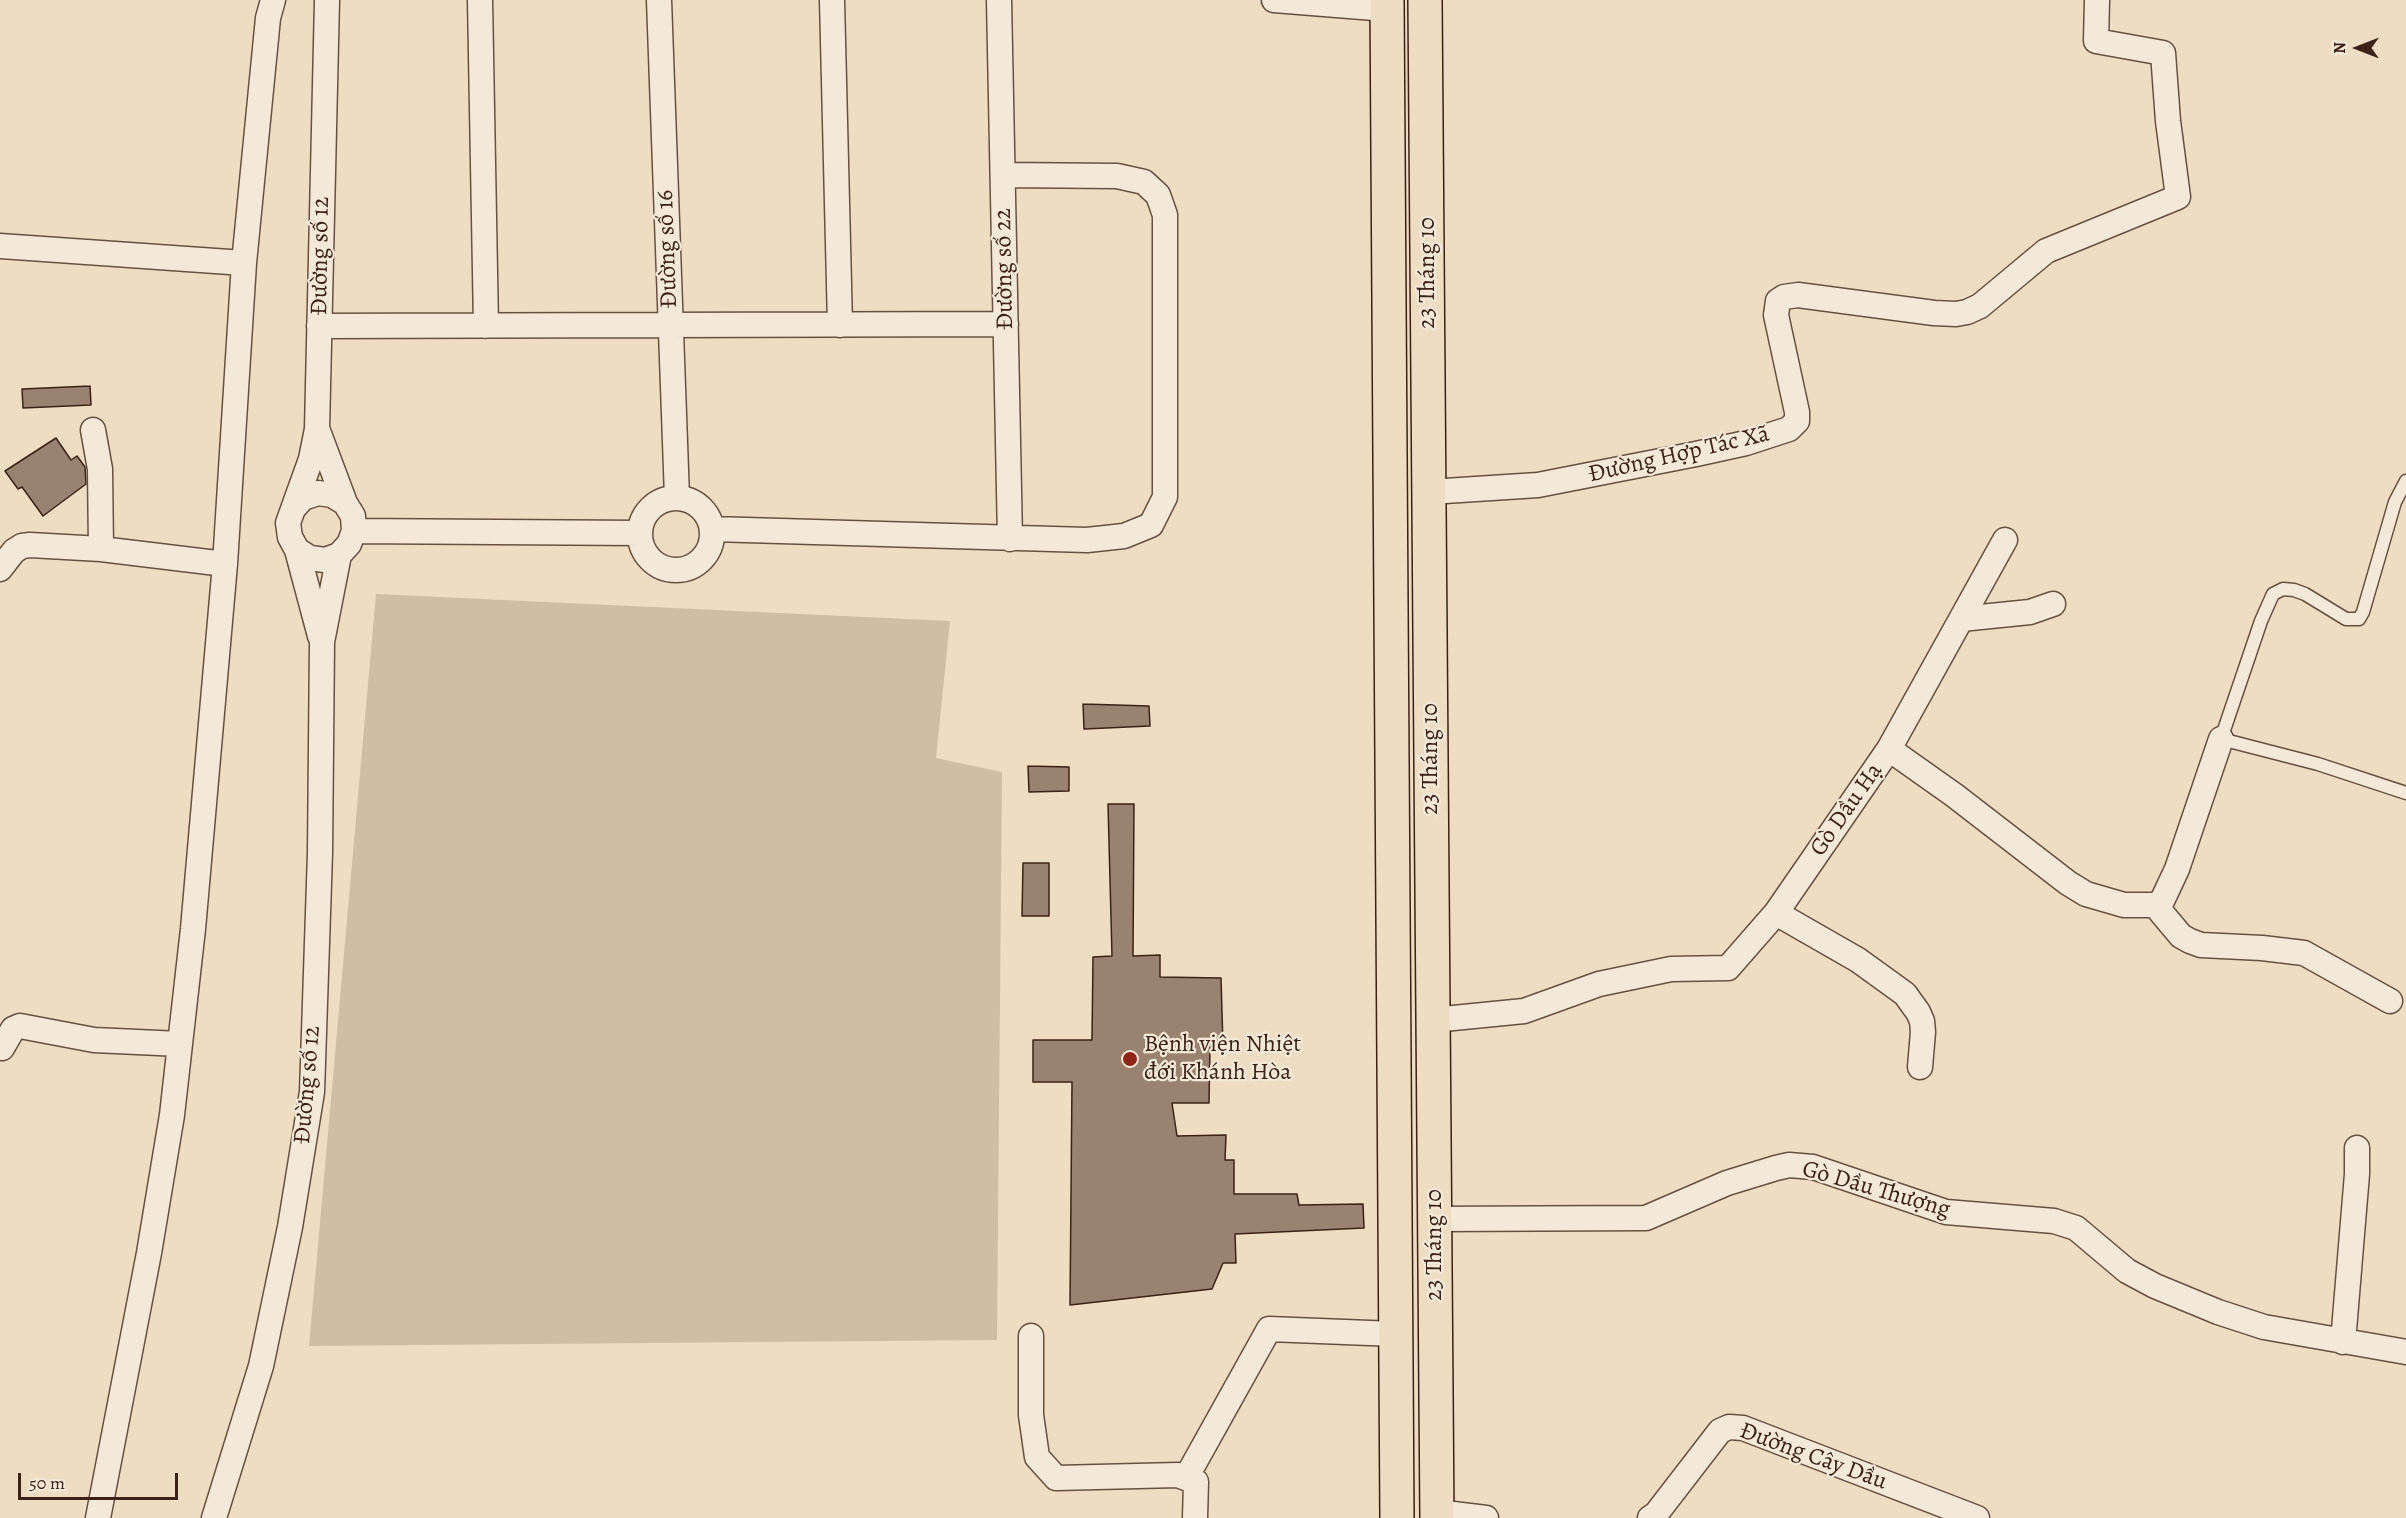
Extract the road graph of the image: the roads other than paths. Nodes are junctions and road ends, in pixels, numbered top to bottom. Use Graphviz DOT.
graph roads {
  1 [pos="273,0"];
  2 [pos="327,0"];
  3 [pos="480,0"];
  4 [pos="659,0"];
  5 [pos="832,0"];
  6 [pos="999,0"];
  7 [pos="1274,0"];
  8 [pos="1425,0"];
  9 [pos="2097,0"];
  10 [pos="1387,5"];
  11 [pos="1004,175"];
  12 [pos="0,246"];
  13 [pos="244,263"];
  14 [pos="1006,324"];
  15 [pos="840,325"];
  16 [pos="319,326"];
  17 [pos="486,326"];
  18 [pos="317,429"];
  19 [pos="93,430"];
  20 [pos="2406,481"];
  21 [pos="1430,492"];
  22 [pos="677,498"];
  23 [pos="345,503"];
  24 [pos="293,509"];
  25 [pos="712,529"];
  26 [pos="354,531"];
  27 [pos="640,533"];
  28 [pos="1010,539"];
  29 [pos="2005,540"];
  30 [pos="102,549"];
  31 [pos="297,550"];
  32 [pos="339,555"];
  33 [pos="225,564"];
  34 [pos="0,569"];
  35 [pos="2053,604"];
  36 [pos="1961,619"];
  37 [pos="321,642"];
  38 [pos="2222,739"];
  39 [pos="1889,749"];
  40 [pos="2406,793"];
  41 [pos="2155,905"];
  42 [pos="1776,913"];
  43 [pos="2390,1000"];
  44 [pos="1433,1020"];
  45 [pos="180,1044"];
  46 [pos="0,1047"];
  47 [pos="1920,1067"];
  48 [pos="2357,1148"];
  49 [pos="1434,1219"];
  50 [pos="1395,1334"];
  51 [pos="1031,1336"];
  52 [pos="2343,1342"];
  53 [pos="2406,1352"];
  54 [pos="1186,1478"];
  55 [pos="1437,1515"];
  56 [pos="98,1518"];
  57 [pos="214,1518"];
  58 [pos="1195,1518"];
  59 [pos="1397,1518"];
  60 [pos="1486,1518"];
  61 [pos="1650,1518"];
  62 [pos="1977,1518"];
  1 -- 13 [label="street"];
  2 -- 16 [label="street, Đường số 12"];
  3 -- 17 [label="street"];
  4 -- 22 [label="street, Đường số 16"];
  5 -- 15 [label="street"];
  6 -- 11 [label="street, Đường số 22"];
  7 -- 10 [label="street"];
  8 -- 21 [label="main road, 23 Tháng 10"];
  9 -- 21 [label="street, Đường Hợp Tác Xã"];
  10 -- 50 [label="main road, 23 Tháng 10"];
  11 -- 14 [label="street, Đường số 22"];
  11 -- 28 [label="street"];
  12 -- 13 [label="street"];
  13 -- 33 [label="street"];
  14 -- 15 [label="street"];
  14 -- 28 [label="street, Đường số 22"];
  15 -- 17 [label="street"];
  16 -- 17 [label="street"];
  16 -- 18 [label="street, Đường số 12"];
  18 -- 23 [label="street"];
  18 -- 24 [label="street, Đường số 12"];
  19 -- 30 [label="street"];
  20 -- 38 [label="lane"];
  21 -- 44 [label="main road, 23 Tháng 10"];
  22 -- 25 [label="street"];
  22 -- 27 [label="street"];
  23 -- 24 [label="street"];
  23 -- 26 [label="street"];
  24 -- 31 [label="street"];
  25 -- 27 [label="street"];
  25 -- 28 [label="street"];
  26 -- 27 [label="street"];
  26 -- 32 [label="street"];
  29 -- 36 [label="street"];
  30 -- 33 [label="street"];
  30 -- 34 [label="street"];
  31 -- 32 [label="street"];
  31 -- 37 [label="street, Đường số 12"];
  32 -- 37 [label="street, Đường số 12"];
  33 -- 45 [label="street"];
  35 -- 36 [label="street"];
  36 -- 39 [label="street"];
  37 -- 57 [label="street, Đường số 12"];
  38 -- 40 [label="lane"];
  38 -- 41 [label="street"];
  39 -- 41 [label="street, Gò Dầu Hạ"];
  39 -- 42 [label="street, Gò Dầu Hạ"];
  41 -- 43 [label="street"];
  42 -- 44 [label="street, Gò Dầu Hạ"];
  42 -- 47 [label="street"];
  44 -- 49 [label="main road, 23 Tháng 10"];
  45 -- 46 [label="street"];
  45 -- 56 [label="street"];
  48 -- 52 [label="street"];
  49 -- 52 [label="street, Gò Dầu Thượng"];
  49 -- 55 [label="main road, 23 Tháng 10"];
  50 -- 54 [label="street"];
  50 -- 59 [label="main road, 23 Tháng 10"];
  51 -- 54 [label="street"];
  52 -- 53 [label="street, Gò Dầu Thượng"];
  54 -- 58 [label="street"];
  55 -- 60 [label="street"];
  61 -- 62 [label="street, Đường Cây Dầu"];
}
